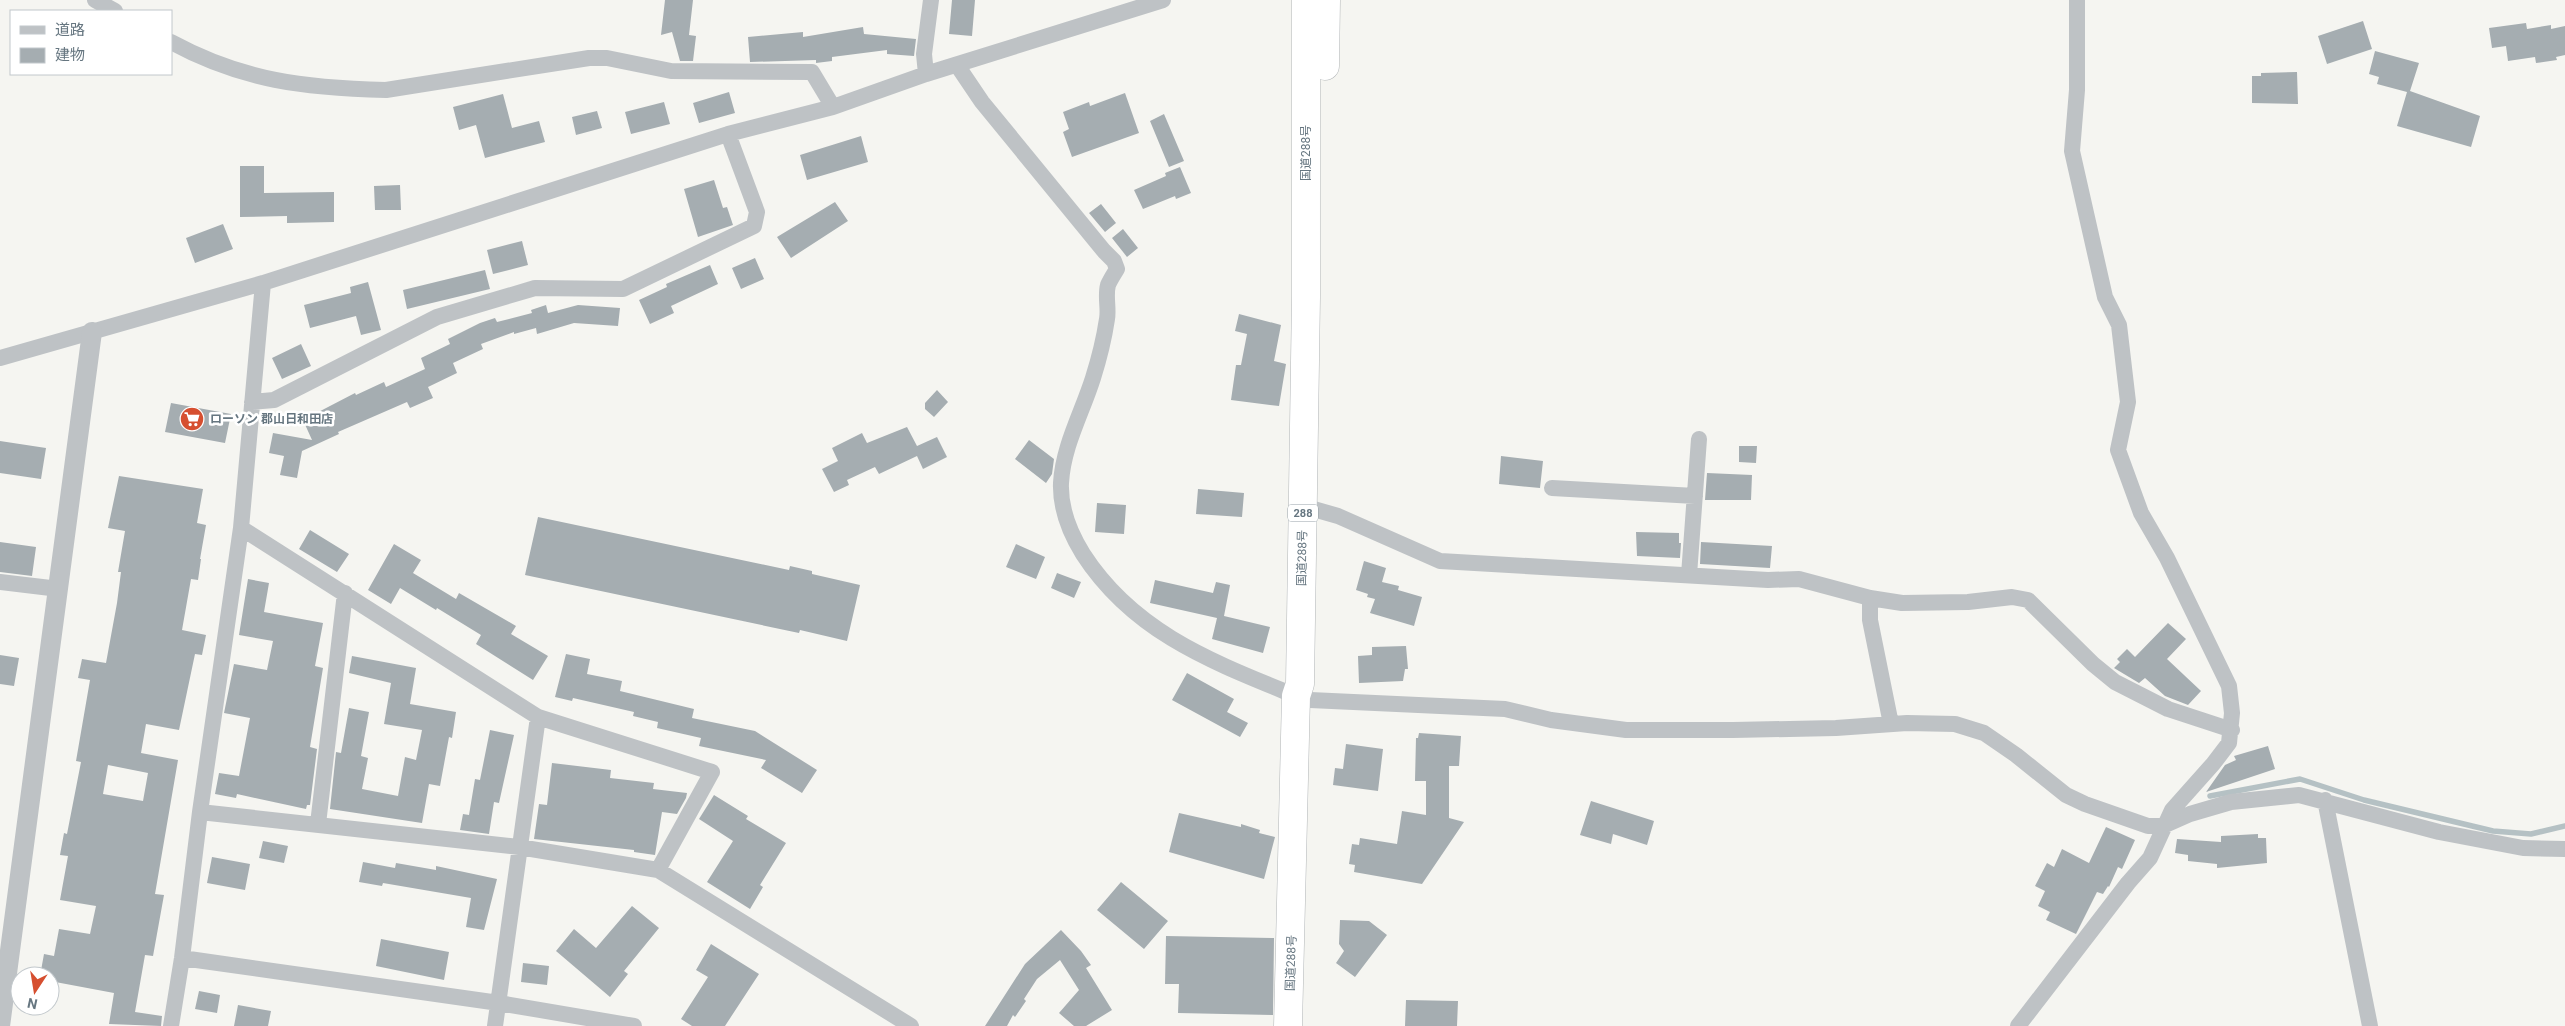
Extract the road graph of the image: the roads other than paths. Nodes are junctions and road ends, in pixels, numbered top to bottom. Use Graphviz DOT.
graph roads {
  1 [pos="95,0"];
  2 [pos="931,0"];
  3 [pos="1163,0"];
  4 [pos="1306,0"];
  5 [pos="1326,0"];
  6 [pos="2077,0"];
  7 [pos="113,10"];
  8 [pos="172,43"];
  9 [pos="957,65"];
  10 [pos="926,74"];
  11 [pos="833,107"];
  12 [pos="728,134"];
  13 [pos="262,283"];
  14 [pos="92,332"];
  15 [pos="0,358"];
  16 [pos="252,402"];
  17 [pos="1699,439"];
  18 [pos="1552,488"];
  19 [pos="1695,496"];
  20 [pos="1308,507"];
  21 [pos="242,528"];
  22 [pos="1689,575"];
  23 [pos="0,582"];
  24 [pos="59,589"];
  25 [pos="346,593"];
  26 [pos="1870,598"];
  27 [pos="1303,698"];
  28 [pos="538,717"];
  29 [pos="1891,724"];
  30 [pos="2232,730"];
  31 [pos="2325,800"];
  32 [pos="200,812"];
  33 [pos="318,824"];
  34 [pos="2163,826"];
  35 [pos="519,847"];
  36 [pos="2565,849"];
  37 [pos="658,870"];
  38 [pos="182,958"];
  39 [pos="499,1003"];
  40 [pos="0,1026"];
  41 [pos="170,1026"];
  42 [pos="495,1026"];
  43 [pos="634,1026"];
  44 [pos="911,1026"];
  45 [pos="1288,1026"];
  46 [pos="1301,1026"];
  47 [pos="2018,1026"];
  48 [pos="2370,1026"];
  1 -- 7 [label="street"];
  2 -- 10 [label="street"];
  3 -- 9 [label="street"];
  4 -- 20 [label="highway, 国道288号 / 288"];
  5 -- 20 [label="highway, 国道288号 / 288"];
  6 -- 30 [label="street"];
  8 -- 11 [label="street"];
  9 -- 10 [label="street"];
  9 -- 27 [label="street"];
  10 -- 11 [label="street"];
  11 -- 12 [label="street"];
  12 -- 13 [label="street"];
  12 -- 16 [label="street"];
  13 -- 14 [label="street"];
  13 -- 16 [label="street"];
  14 -- 15 [label="street"];
  14 -- 24 [label="street"];
  16 -- 21 [label="street"];
  17 -- 19 [label="street"];
  18 -- 19 [label="street"];
  19 -- 22 [label="street"];
  20 -- 22 [label="street"];
  20 -- 27 [label="highway, 国道288号 / 288"];
  21 -- 25 [label="street"];
  21 -- 32 [label="street"];
  22 -- 26 [label="street"];
  23 -- 24 [label="street"];
  24 -- 40 [label="street"];
  25 -- 28 [label="street"];
  25 -- 33 [label="street"];
  26 -- 29 [label="street"];
  26 -- 30 [label="street"];
  27 -- 29 [label="street"];
  27 -- 45 [label="highway, 国道288号 / 288"];
  27 -- 46 [label="highway, 国道288号 / 288"];
  28 -- 35 [label="street"];
  28 -- 37 [label="street"];
  29 -- 34 [label="street"];
  30 -- 34 [label="street"];
  31 -- 34 [label="street"];
  31 -- 36 [label="street"];
  31 -- 48 [label="street"];
  32 -- 33 [label="street"];
  32 -- 38 [label="street"];
  33 -- 35 [label="street"];
  34 -- 47 [label="street"];
  35 -- 37 [label="street"];
  35 -- 39 [label="street"];
  37 -- 44 [label="street"];
  38 -- 39 [label="street"];
  38 -- 41 [label="street"];
  39 -- 42 [label="street"];
  39 -- 43 [label="street"];
}
